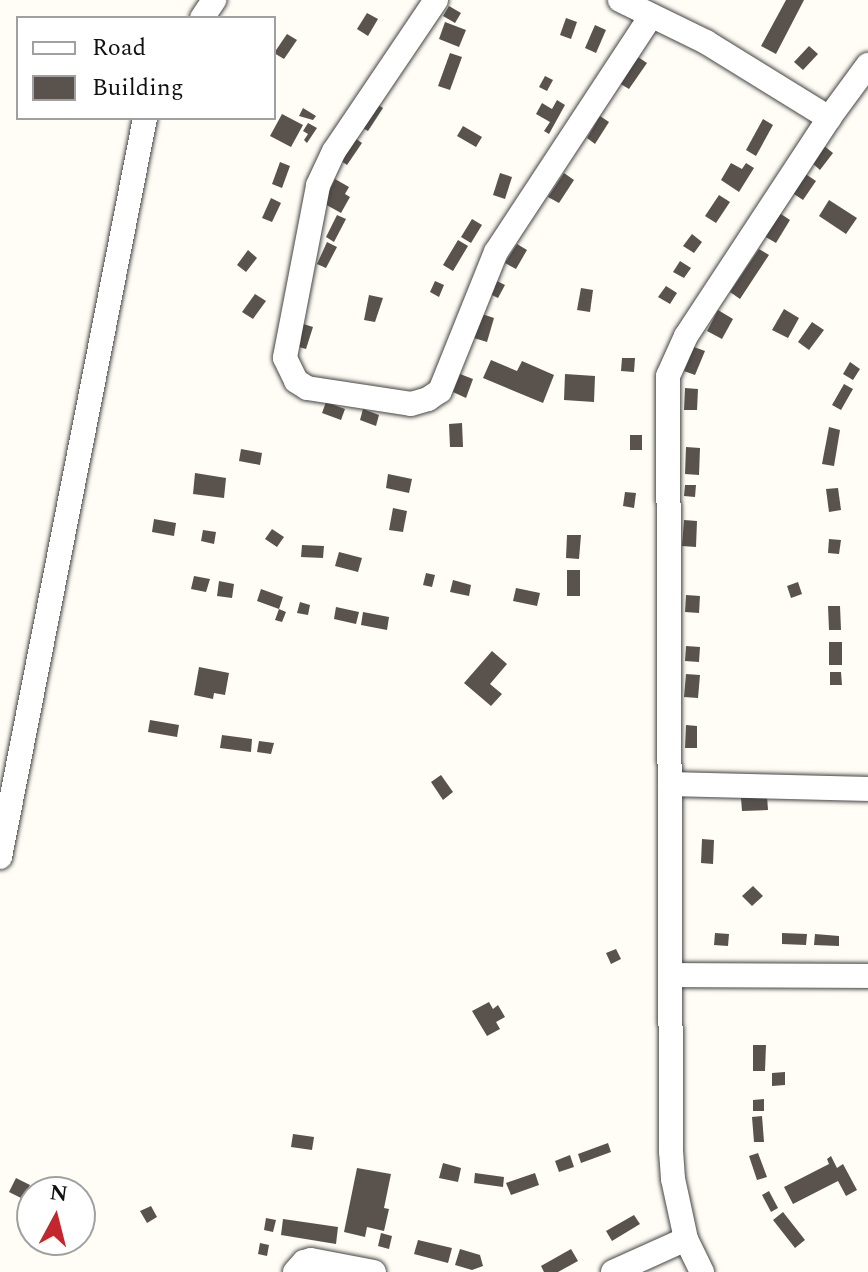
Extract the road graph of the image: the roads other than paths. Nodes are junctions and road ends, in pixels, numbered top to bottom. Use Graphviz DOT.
graph roads {
  1 [pos="436,0"];
  2 [pos="620,0"];
  3 [pos="650,18"];
  4 [pos="868,65"];
  5 [pos="829,118"];
  6 [pos="145,120"];
  7 [pos="670,784"];
  8 [pos="868,789"];
  9 [pos="0,857"];
  10 [pos="671,975"];
  11 [pos="868,976"];
  12 [pos="686,1239"];
  13 [pos="295,1272"];
  14 [pos="374,1272"];
  15 [pos="613,1272"];
  16 [pos="702,1272"];
  1 -- 3 [label="street"];
  2 -- 3 [label="street"];
  3 -- 5 [label="street"];
  4 -- 5 [label="street"];
  5 -- 7 [label="street"];
  6 -- 9 [label="street"];
  7 -- 8 [label="street"];
  7 -- 10 [label="street"];
  10 -- 11 [label="street"];
  10 -- 12 [label="street"];
  12 -- 15 [label="street"];
  12 -- 16 [label="street"];
  13 -- 14 [label="street"];
}
